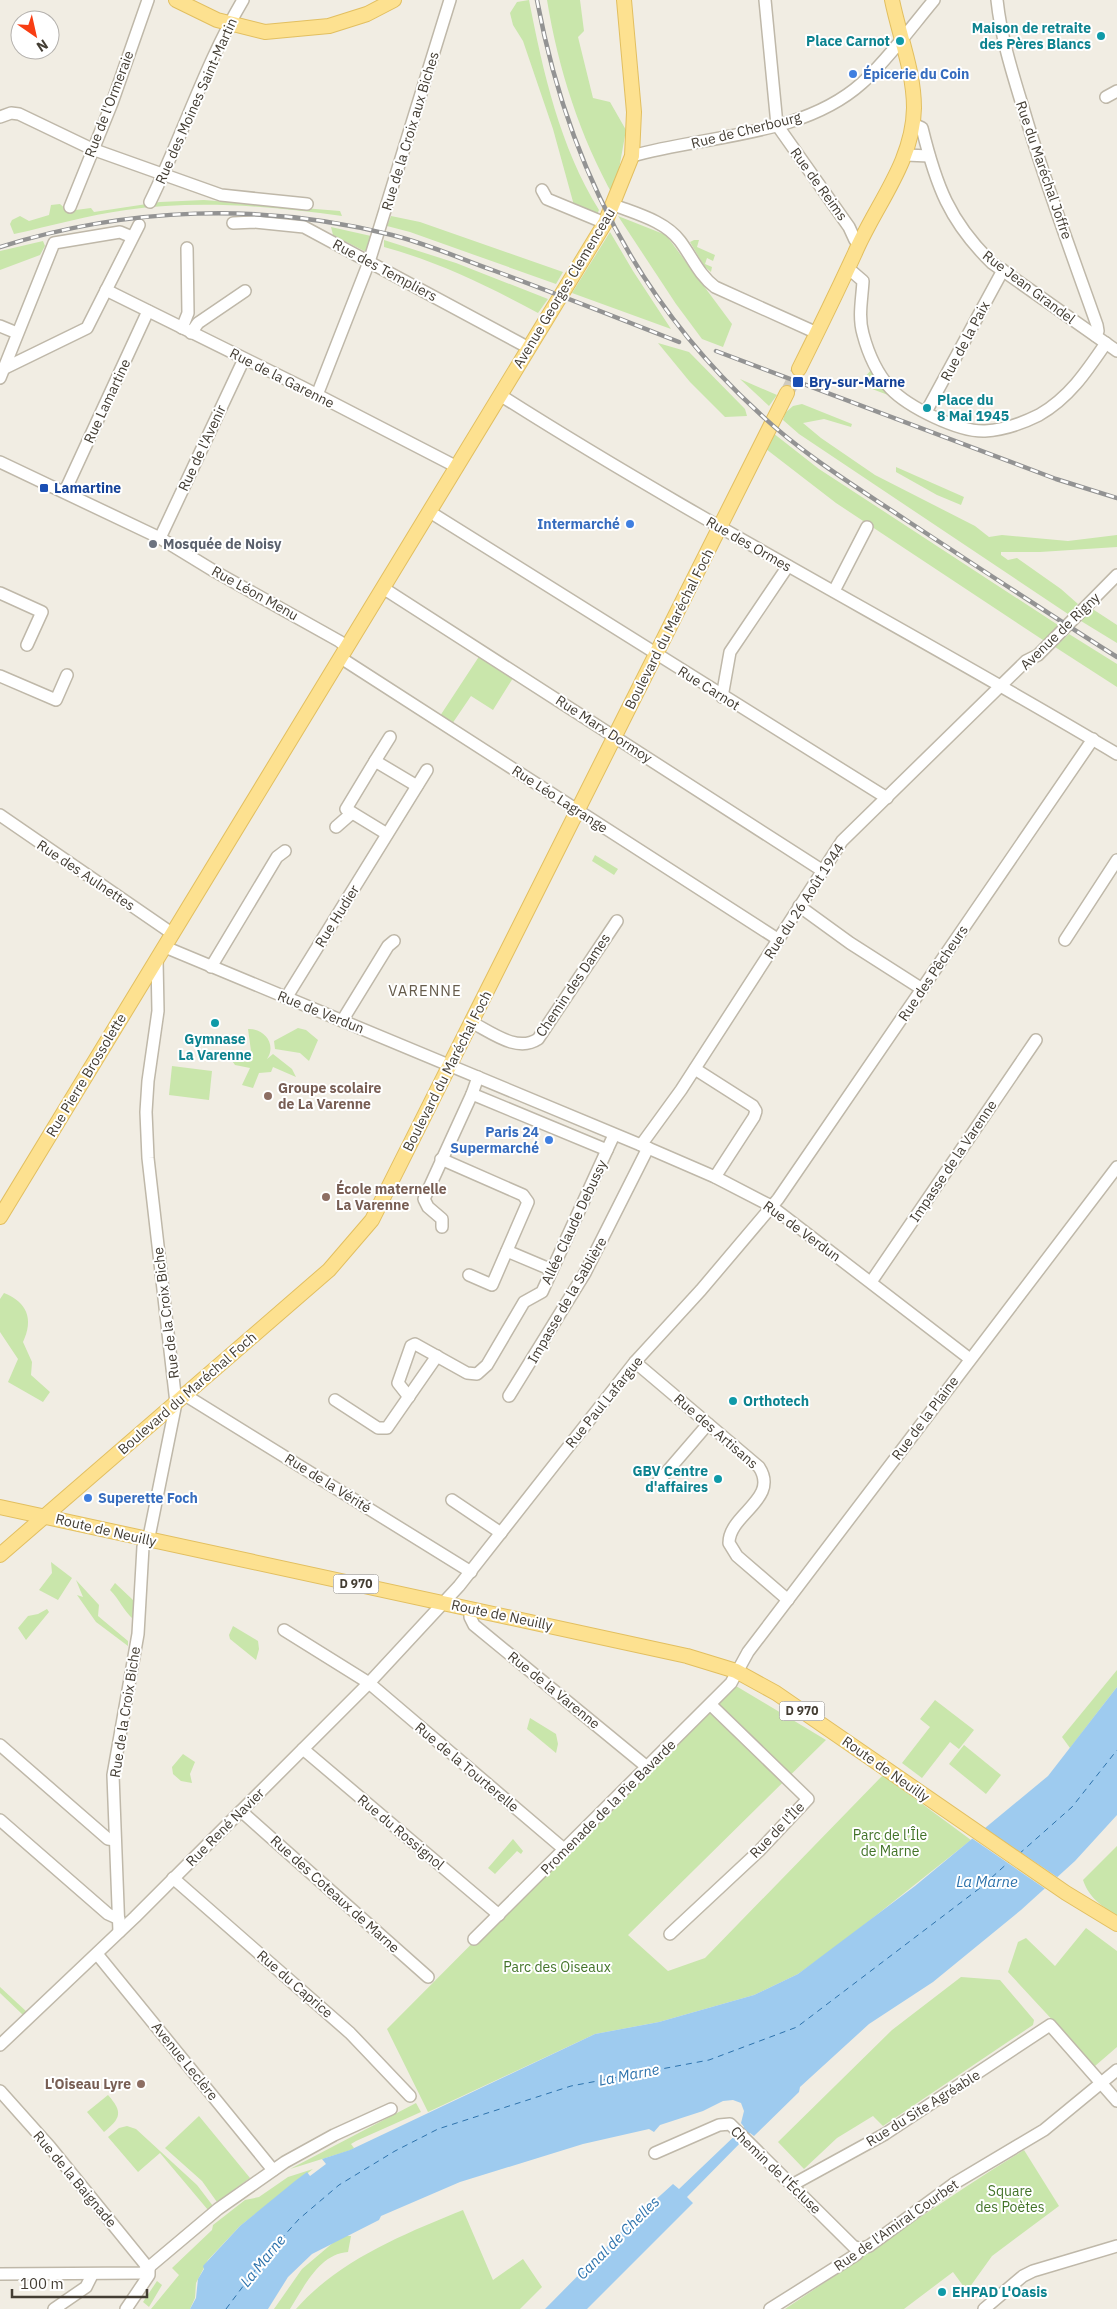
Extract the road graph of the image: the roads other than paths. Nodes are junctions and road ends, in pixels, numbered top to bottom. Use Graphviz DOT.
graph roads {
  1 [pos="148,0"];
  2 [pos="176,0"];
  3 [pos="190,0"];
  4 [pos="243,0"];
  5 [pos="394,0"];
  6 [pos="450,0"];
  7 [pos="624,0"];
  8 [pos="765,0"];
  9 [pos="892,0"];
  10 [pos="934,0"];
  11 [pos="997,0"];
  12 [pos="231,20"];
  13 [pos="901,38"];
  14 [pos="1117,91"];
  15 [pos="1106,97"];
  16 [pos="1,115"];
  17 [pos="912,124"];
  18 [pos="776,125"];
  19 [pos="92,149"];
  20 [pos="906,155"];
  21 [pos="632,156"];
  22 [pos="929,156"];
  23 [pos="163,175"];
  24 [pos="542,190"];
  25 [pos="150,202"];
  26 [pos="306,204"];
  27 [pos="614,205"];
  28 [pos="70,207"];
  29 [pos="233,223"];
  30 [pos="605,223"];
  31 [pos="138,225"];
  32 [pos="132,237"];
  33 [pos="859,237"];
  34 [pos="187,248"];
  35 [pos="370,262"];
  36 [pos="849,269"];
  37 [pos="1003,270"];
  38 [pos="106,290"];
  39 [pos="245,291"];
  40 [pos="148,311"];
  41 [pos="0,326"];
  42 [pos="187,330"];
  43 [pos="17,333"];
  44 [pos="817,333"];
  45 [pos="1101,340"];
  46 [pos="529,348"];
  47 [pos="1117,351"];
  48 [pos="244,359"];
  49 [pos="799,369"];
  50 [pos="2,373"];
  51 [pos="787,394"];
  52 [pos="317,395"];
  53 [pos="500,395"];
  54 [pos="926,412"];
  55 [pos="0,462"];
  56 [pos="458,467"];
  57 [pos="65,491"];
  58 [pos="430,512"];
  59 [pos="867,527"];
  60 [pos="720,528"];
  61 [pos="160,538"];
  62 [pos="788,566"];
  63 [pos="1117,575"];
  64 [pos="383,588"];
  65 [pos="834,591"];
  66 [pos="0,593"];
  67 [pos="28,645"];
  68 [pos="344,653"];
  69 [pos="656,655"];
  70 [pos="67,675"];
  71 [pos="0,676"];
  72 [pos="1003,687"];
  73 [pos="722,697"];
  74 [pos="615,735"];
  75 [pos="390,737"];
  76 [pos="1093,739"];
  77 [pos="1117,754"];
  78 [pos="376,760"];
  79 [pos="427,770"];
  80 [pos="417,786"];
  81 [pos="887,798"];
  82 [pos="578,810"];
  83 [pos="352,813"];
  84 [pos="0,815"];
  85 [pos="336,827"];
  86 [pos="387,834"];
  87 [pos="285,851"];
  88 [pos="1117,860"];
  89 [pos="823,872"];
  90 [pos="799,906"];
  91 [pos="617,922"];
  92 [pos="173,934"];
  93 [pos="779,940"];
  94 [pos="1065,940"];
  95 [pos="394,941"];
  96 [pos="165,947"];
  97 [pos="157,960"];
  98 [pos="211,967"];
  99 [pos="922,989"];
  100 [pos="286,998"];
  101 [pos="342,1020"];
  102 [pos="471,1022"];
  103 [pos="1036,1040"];
  104 [pos="450,1065"];
  105 [pos="695,1069"];
  106 [pos="478,1077"];
  107 [pos="472,1094"];
  108 [pos="614,1135"];
  109 [pos="644,1147"];
  110 [pos="607,1150"];
  111 [pos="441,1160"];
  112 [pos="1117,1168"];
  113 [pos="715,1178"];
  114 [pos="771,1206"];
  115 [pos="0,1217"];
  116 [pos="442,1227"];
  117 [pos="507,1251"];
  118 [pos="552,1270"];
  119 [pos="468,1275"];
  120 [pos="871,1282"];
  121 [pos="437,1356"];
  122 [pos="970,1359"];
  123 [pos="635,1362"];
  124 [pos="509,1396"];
  125 [pos="409,1397"];
  126 [pos="181,1399"];
  127 [pos="335,1400"];
  128 [pos="708,1424"];
  129 [pos="658,1482"];
  130 [pos="452,1500"];
  131 [pos="0,1507"];
  132 [pos="45,1516"];
  133 [pos="501,1534"];
  134 [pos="148,1539"];
  135 [pos="0,1555"];
  136 [pos="471,1572"];
  137 [pos="788,1600"];
  138 [pos="443,1603"];
  139 [pos="470,1609"];
  140 [pos="284,1630"];
  141 [pos="736,1671"];
  142 [pos="369,1683"];
  143 [pos="710,1705"];
  144 [pos="0,1744"];
  145 [pos="303,1749"];
  146 [pos="647,1767"];
  147 [pos="241,1811"];
  148 [pos="0,1820"];
  149 [pos="115,1840"];
  150 [pos="565,1850"];
  151 [pos="173,1878"];
  152 [pos="1087,1906"];
  153 [pos="499,1915"];
  154 [pos="119,1920"];
  155 [pos="1117,1924"];
  156 [pos="1117,1931"];
  157 [pos="119,1932"];
  158 [pos="670,1934"];
  159 [pos="474,1939"];
  160 [pos="96,1954"];
  161 [pos="428,1977"];
  162 [pos="0,2044"];
  163 [pos="1117,2070"];
  164 [pos="1100,2083"];
  165 [pos="0,2091"];
  166 [pos="410,2096"];
  167 [pos="1117,2101"];
  168 [pos="391,2109"];
  169 [pos="655,2153"];
  170 [pos="273,2170"];
  171 [pos="792,2185"];
  172 [pos="1117,2246"];
  173 [pos="860,2249"];
  174 [pos="149,2269"];
  175 [pos="0,2274"];
  176 [pos="92,2275"];
  177 [pos="134,2275"];
  178 [pos="140,2288"];
  179 [pos="54,2309"];
  180 [pos="126,2309"];
  181 [pos="770,2309"];
  182 [pos="984,2309"];
  1 -- 19 [label="street, Rue de l'Ormeraie"];
  2 -- 12 [label="main road"];
  3 -- 12 [label="main road"];
  4 -- 12 [label="street, Rue des Moines Saint-Martin"];
  5 -- 12 [label="main road"];
  6 -- 35 [label="street, Rue de la Croix aux Biches"];
  7 -- 21 [label="main road, Avenue Georges Clemenceau"];
  8 -- 18 [label="street"];
  9 -- 13 [label="main road"];
  10 -- 13 [label="street, Rue de Cherbourg"];
  11 -- 45 [label="street, Rue du Maréchal Joffre"];
  12 -- 23 [label="street, Rue des Moines Saint-Martin"];
  13 -- 17 [label="main road"];
  13 -- 18 [label="street, Rue de Cherbourg"];
  14 -- 15 [label="street"];
  16 -- 19 [label="street"];
  17 -- 20 [label="main road"];
  17 -- 22 [label="street, Rue Jean Grandel"];
  18 -- 21 [label="street, Rue de Cherbourg"];
  18 -- 33 [label="street, Rue de Reims"];
  19 -- 23 [label="street"];
  19 -- 28 [label="street, Rue de l'Ormeraie"];
  20 -- 22 [label="street"];
  20 -- 33 [label="main road"];
  21 -- 27 [label="main road, Avenue Georges Clemenceau"];
  22 -- 37 [label="street, Rue Jean Grandel"];
  23 -- 25 [label="street, Rue des Moines Saint-Martin"];
  23 -- 26 [label="street"];
  24 -- 30 [label="street"];
  27 -- 30 [label="main road, Avenue Georges Clemenceau"];
  27 -- 44 [label="street"];
  29 -- 35 [label="street, Rue des Templiers"];
  30 -- 46 [label="main road, Avenue Georges Clemenceau"];
  31 -- 32 [label="street"];
  32 -- 38 [label="street"];
  32 -- 43 [label="street"];
  33 -- 36 [label="main road"];
  34 -- 42 [label="street"];
  35 -- 46 [label="street, Rue des Templiers"];
  35 -- 52 [label="street, Rue de la Croix aux Biches"];
  36 -- 44 [label="main road"];
  36 -- 54 [label="street"];
  37 -- 45 [label="street, Rue Jean Grandel"];
  37 -- 54 [label="street, Rue de la Paix"];
  38 -- 40 [label="street, Rue de la Garenne"];
  38 -- 50 [label="street"];
  39 -- 42 [label="street"];
  40 -- 42 [label="street, Rue de la Garenne"];
  40 -- 57 [label="street, Rue Lamartine"];
  41 -- 43 [label="street"];
  42 -- 48 [label="street, Rue de la Garenne"];
  43 -- 50 [label="street"];
  44 -- 49 [label="main road"];
  45 -- 47 [label="street, Rue Jean Grandel"];
  45 -- 54 [label="street"];
  46 -- 53 [label="main road, Avenue Georges Clemenceau"];
  48 -- 52 [label="street, Rue de la Garenne"];
  48 -- 61 [label="street, Rue de l'Avenir"];
  51 -- 60 [label="main road, Boulevard du Maréchal Foch"];
  52 -- 56 [label="street, Rue de la Garenne"];
  53 -- 56 [label="main road, Avenue Georges Clemenceau"];
  53 -- 60 [label="street, Rue des Ormes"];
  55 -- 57 [label="street, Rue Léon Menu"];
  56 -- 58 [label="main road, Avenue Georges Clemenceau"];
  57 -- 61 [label="street, Rue Léon Menu"];
  58 -- 64 [label="main road, Avenue Georges Clemenceau"];
  58 -- 69 [label="street, Rue Carnot"];
  59 -- 65 [label="street"];
  60 -- 62 [label="street, Rue des Ormes"];
  60 -- 69 [label="main road, Boulevard du Maréchal Foch"];
  61 -- 68 [label="street, Rue Léon Menu"];
  62 -- 65 [label="street, Rue des Ormes"];
  62 -- 73 [label="street"];
  63 -- 72 [label="street, Avenue de Rigny"];
  64 -- 68 [label="main road, Avenue Georges Clemenceau"];
  64 -- 74 [label="street, Rue Marx Dormoy"];
  65 -- 72 [label="street, Rue des Ormes"];
  66 -- 67 [label="street"];
  68 -- 82 [label="street, Rue Léo Lagrange"];
  68 -- 92 [label="main road, Rue Pierre Brossolette"];
  69 -- 73 [label="street, Rue Carnot"];
  69 -- 74 [label="main road, Boulevard du Maréchal Foch"];
  70 -- 71 [label="street"];
  72 -- 76 [label="street, Rue des Ormes"];
  72 -- 81 [label="street, Rue du 26 Août 1944"];
  73 -- 81 [label="street, Rue Carnot"];
  74 -- 82 [label="main road, Boulevard du Maréchal Foch"];
  74 -- 89 [label="street, Rue Marx Dormoy"];
  75 -- 78 [label="street"];
  76 -- 77 [label="street, Rue des Ormes"];
  76 -- 99 [label="street, Rue des Pêcheurs"];
  78 -- 80 [label="street"];
  78 -- 83 [label="street"];
  79 -- 80 [label="street, Rue Hudier"];
  80 -- 86 [label="street, Rue Hudier"];
  81 -- 89 [label="street, Rue du 26 Août 1944"];
  82 -- 93 [label="street, Rue Léo Lagrange"];
  82 -- 102 [label="main road, Boulevard du Maréchal Foch"];
  83 -- 85 [label="street"];
  83 -- 86 [label="street"];
  84 -- 92 [label="street, Rue des Aulnettes"];
  86 -- 100 [label="street, Rue Hudier"];
  87 -- 98 [label="street"];
  88 -- 94 [label="street"];
  89 -- 90 [label="street, Rue du 26 Août 1944"];
  90 -- 93 [label="street, Rue du 26 Août 1944"];
  90 -- 99 [label="street"];
  91 -- 102 [label="street, Chemin des Dames"];
  92 -- 96 [label="main road, Rue Pierre Brossolette"];
  93 -- 105 [label="street, Rue du 26 Août 1944"];
  95 -- 101 [label="street"];
  96 -- 97 [label="main road, Rue Pierre Brossolette"];
  96 -- 98 [label="street, Rue de Verdun"];
  97 -- 115 [label="main road, Rue Pierre Brossolette"];
  97 -- 126 [label="street, Rue de la Croix Biche"];
  98 -- 100 [label="street, Rue de Verdun"];
  99 -- 114 [label="street, Rue des Pêcheurs"];
  100 -- 101 [label="street, Rue de Verdun"];
  101 -- 104 [label="street, Rue de Verdun"];
  102 -- 104 [label="main road, Boulevard du Maréchal Foch"];
  103 -- 120 [label="street, Impasse de la Varenne"];
  104 -- 106 [label="street, Rue de Verdun"];
  104 -- 126 [label="main road, Boulevard du Maréchal Foch"];
  105 -- 109 [label="street, Rue du 26 Août 1944"];
  105 -- 113 [label="street"];
  106 -- 107 [label="street"];
  106 -- 108 [label="street, Rue de Verdun"];
  107 -- 110 [label="street"];
  107 -- 111 [label="street"];
  108 -- 109 [label="street, Rue de Verdun"];
  108 -- 110 [label="street"];
  109 -- 113 [label="street, Rue de Verdun"];
  109 -- 124 [label="street, Impasse de la Sablière"];
  110 -- 118 [label="street, Allée Claude Debussy"];
  111 -- 116 [label="street"];
  111 -- 117 [label="street"];
  112 -- 122 [label="street, Rue de la Plaine"];
  113 -- 114 [label="street, Rue de Verdun"];
  114 -- 120 [label="street, Rue de Verdun"];
  114 -- 123 [label="street, Rue Paul Lafargue"];
  117 -- 118 [label="street"];
  117 -- 119 [label="street"];
  118 -- 121 [label="street, Allée Claude Debussy"];
  120 -- 122 [label="street, Rue de Verdun"];
  121 -- 125 [label="street"];
  121 -- 125 [label="street, Allée Claude Debussy"];
  122 -- 137 [label="street, Rue de la Plaine"];
  123 -- 128 [label="street, Rue des Artisans"];
  123 -- 133 [label="street, Rue Paul Lafargue"];
  125 -- 127 [label="street"];
  126 -- 132 [label="main road, Boulevard du Maréchal Foch"];
  126 -- 134 [label="street, Rue de la Croix Biche"];
  126 -- 136 [label="street, Rue de la Vérité"];
  128 -- 129 [label="street"];
  128 -- 137 [label="street, Rue des Artisans"];
  130 -- 133 [label="street"];
  131 -- 132 [label="main road, Route de Neuilly / D 970"];
  132 -- 134 [label="main road, Route de Neuilly / D 970"];
  132 -- 135 [label="main road, Boulevard du Maréchal Foch"];
  133 -- 136 [label="street, Rue Paul Lafargue"];
  134 -- 138 [label="main road, Route de Neuilly / D 970"];
  134 -- 149 [label="street, Rue de la Croix Biche"];
  136 -- 138 [label="street, Rue Paul Lafargue"];
  137 -- 141 [label="street, Rue de la Plaine"];
  138 -- 139 [label="main road, Route de Neuilly / D 970"];
  138 -- 142 [label="street, Rue René Navier"];
  139 -- 141 [label="main road, Route de Neuilly / D 970"];
  139 -- 146 [label="street, Rue de la Varenne"];
  140 -- 142 [label="street, Rue de la Tourterelle"];
  141 -- 143 [label="street, Promenade de la Pie Bavarde"];
  141 -- 152 [label="main road, Route de Neuilly / D 970"];
  142 -- 145 [label="street, Rue René Navier"];
  142 -- 150 [label="street, Rue de la Tourterelle"];
  143 -- 146 [label="street, Promenade de la Pie Bavarde"];
  143 -- 158 [label="street, Rue de l'Île"];
  144 -- 149 [label="street"];
  145 -- 147 [label="street, Rue René Navier"];
  145 -- 153 [label="street, Rue du Rossignol"];
  146 -- 150 [label="street, Promenade de la Pie Bavarde"];
  147 -- 151 [label="street, Rue René Navier"];
  147 -- 161 [label="street, Rue des Coteaux de Marne"];
  148 -- 154 [label="street"];
  149 -- 154 [label="street, Rue de la Croix Biche"];
  150 -- 153 [label="street, Promenade de la Pie Bavarde"];
  151 -- 157 [label="street, Rue René Navier"];
  151 -- 166 [label="street, Rue du Caprice"];
  152 -- 155 [label="main road, D 970"];
  152 -- 156 [label="main road, D 970"];
  153 -- 159 [label="street, Promenade de la Pie Bavarde"];
  154 -- 157 [label="street, Rue de la Croix Biche"];
  157 -- 160 [label="street, Rue René Navier"];
  160 -- 162 [label="street, Rue René Navier"];
  160 -- 170 [label="street, Avenue Leclère"];
  163 -- 164 [label="street, Rue de l'Amiral Courbet"];
  164 -- 167 [label="street"];
  164 -- 171 [label="street, Rue du Site Agréable"];
  164 -- 173 [label="street, Rue de l'Amiral Courbet"];
  165 -- 174 [label="street, Rue de la Baignade"];
  168 -- 170 [label="street"];
  169 -- 171 [label="street, Chemin de l'Écluse"];
  170 -- 174 [label="street"];
  171 -- 173 [label="street, Chemin de l'Écluse"];
  172 -- 182 [label="street"];
  173 -- 181 [label="street, Rue de l'Amiral Courbet"];
  174 -- 177 [label="street"];
  174 -- 178 [label="street"];
  175 -- 176 [label="street"];
  176 -- 177 [label="street"];
  176 -- 179 [label="street"];
  177 -- 178 [label="street"];
  178 -- 180 [label="street"];
}
